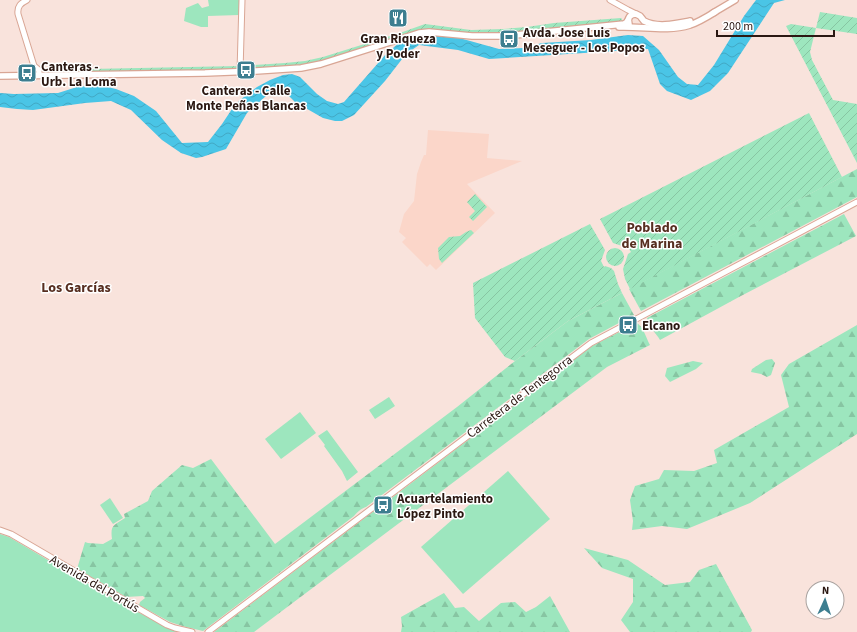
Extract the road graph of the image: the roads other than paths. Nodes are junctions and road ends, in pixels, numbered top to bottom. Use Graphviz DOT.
graph roads {
  1 [pos="27,0"];
  2 [pos="242,0"];
  3 [pos="610,0"];
  4 [pos="735,0"];
  5 [pos="622,7"];
  6 [pos="718,11"];
  7 [pos="636,14"];
  8 [pos="629,18"];
  9 [pos="642,20"];
  10 [pos="635,27"];
  11 [pos="584,28"];
  12 [pos="34,66"];
  13 [pos="240,69"];
  14 [pos="39,75"];
  15 [pos="0,76"];
  16 [pos="29,76"];
  17 [pos="857,202"];
  18 [pos="0,530"];
  19 [pos="192,632"];
  20 [pos="208,632"];
  1 -- 12 [label="main road"];
  2 -- 13 [label="main road"];
  3 -- 5 [label="main road"];
  4 -- 6 [label="main road"];
  5 -- 7 [label="main road"];
  5 -- 8 [label="main road"];
  6 -- 9 [label="main road"];
  6 -- 10 [label="main road"];
  7 -- 8 [label="main road"];
  7 -- 9 [label="main road"];
  8 -- 10 [label="main road"];
  8 -- 11 [label="main road"];
  9 -- 10 [label="main road"];
  10 -- 11 [label="main road"];
  11 -- 13 [label="main road"];
  12 -- 14 [label="main road"];
  12 -- 16 [label="main road"];
  13 -- 14 [label="main road"];
  14 -- 16 [label="main road"];
  15 -- 16 [label="main road"];
  17 -- 20 [label="main road, Carretera de Tentegorra"];
  18 -- 19 [label="main road, Avenida del Portús"];
}
